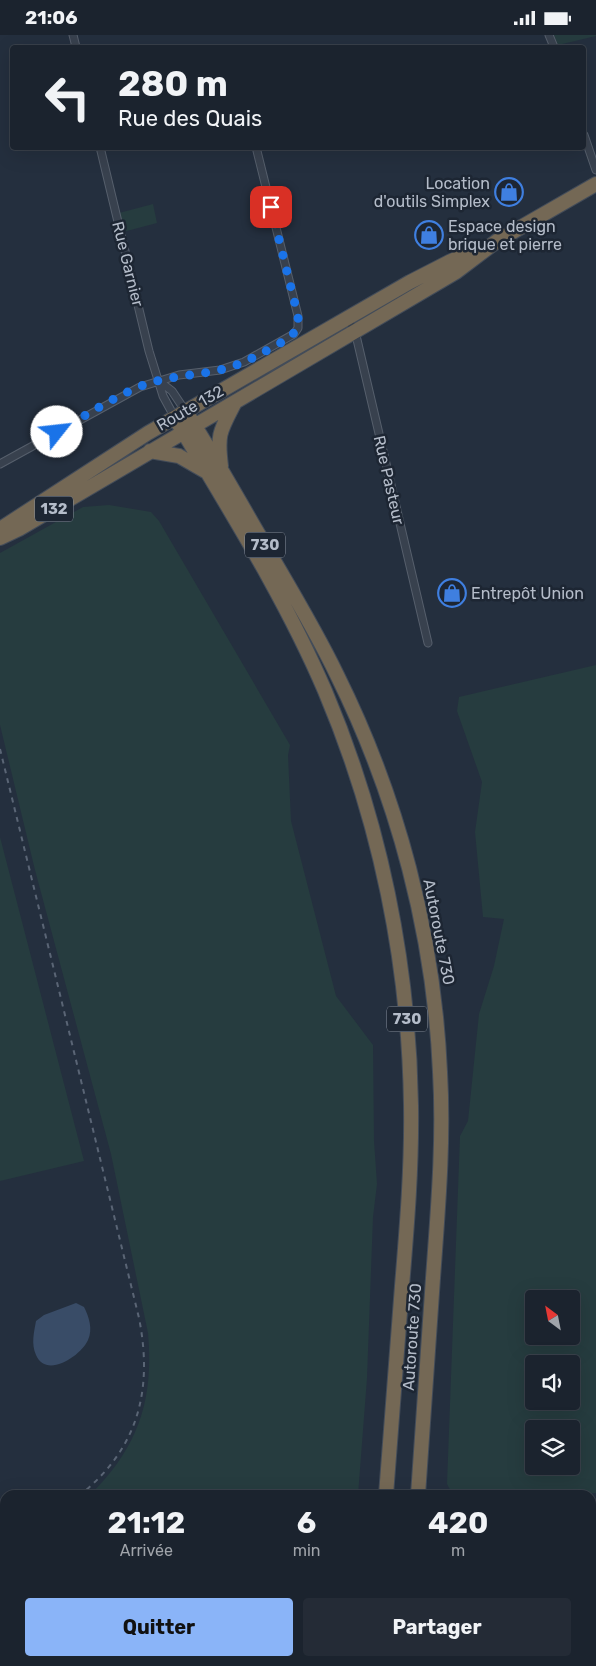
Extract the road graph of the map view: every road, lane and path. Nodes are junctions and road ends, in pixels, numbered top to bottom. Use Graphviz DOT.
graph roads {
  1 [pos="586,141"];
  2 [pos="101,150"];
  3 [pos="257,151"];
  4 [pos="596,170"];
  5 [pos="596,184"];
  6 [pos="431,278"];
  7 [pos="347,318"];
  8 [pos="355,331"];
  9 [pos="159,380"];
  10 [pos="236,401"];
  11 [pos="180,415"];
  12 [pos="189,429"];
  13 [pos="150,451"];
  14 [pos="0,464"];
  15 [pos="215,472"];
  16 [pos="0,529"];
  17 [pos="0,538"];
  18 [pos="428,643"];
  19 [pos="386,1490"];
  20 [pos="418,1490"];
  1 -- 4 [label="street"];
  2 -- 9 [label="street, Rue Garnier"];
  3 -- 9 [label="street"];
  5 -- 6 [label="highway, Route 132 / 132"];
  6 -- 7 [label="highway, Route 132 / 132"];
  6 -- 8 [label="highway, Route 132 / 132"];
  7 -- 8 [label="street, Rue Pasteur"];
  7 -- 11 [label="highway, Route 132 / 132"];
  8 -- 10 [label="highway, Route 132 / 132"];
  8 -- 18 [label="street, Rue Pasteur"];
  9 -- 11 [label="street, Rue Garnier"];
  9 -- 11 [label="street, Rue Garnier"];
  9 -- 14 [label="street"];
  10 -- 12 [label="highway, Route 132 / 132"];
  10 -- 15 [label="highway"];
  11 -- 12 [label="highway, Autoroute 730"];
  11 -- 16 [label="highway, Route 132 / 132"];
  12 -- 13 [label="highway, Route 132 / 132"];
  12 -- 15 [label="highway, Autoroute 730 / 730"];
  13 -- 15 [label="highway"];
  13 -- 17 [label="highway, Route 132 / 132"];
  15 -- 19 [label="highway, Autoroute 730 / 730"];
  15 -- 20 [label="highway, Autoroute 730 / 730"];
}
